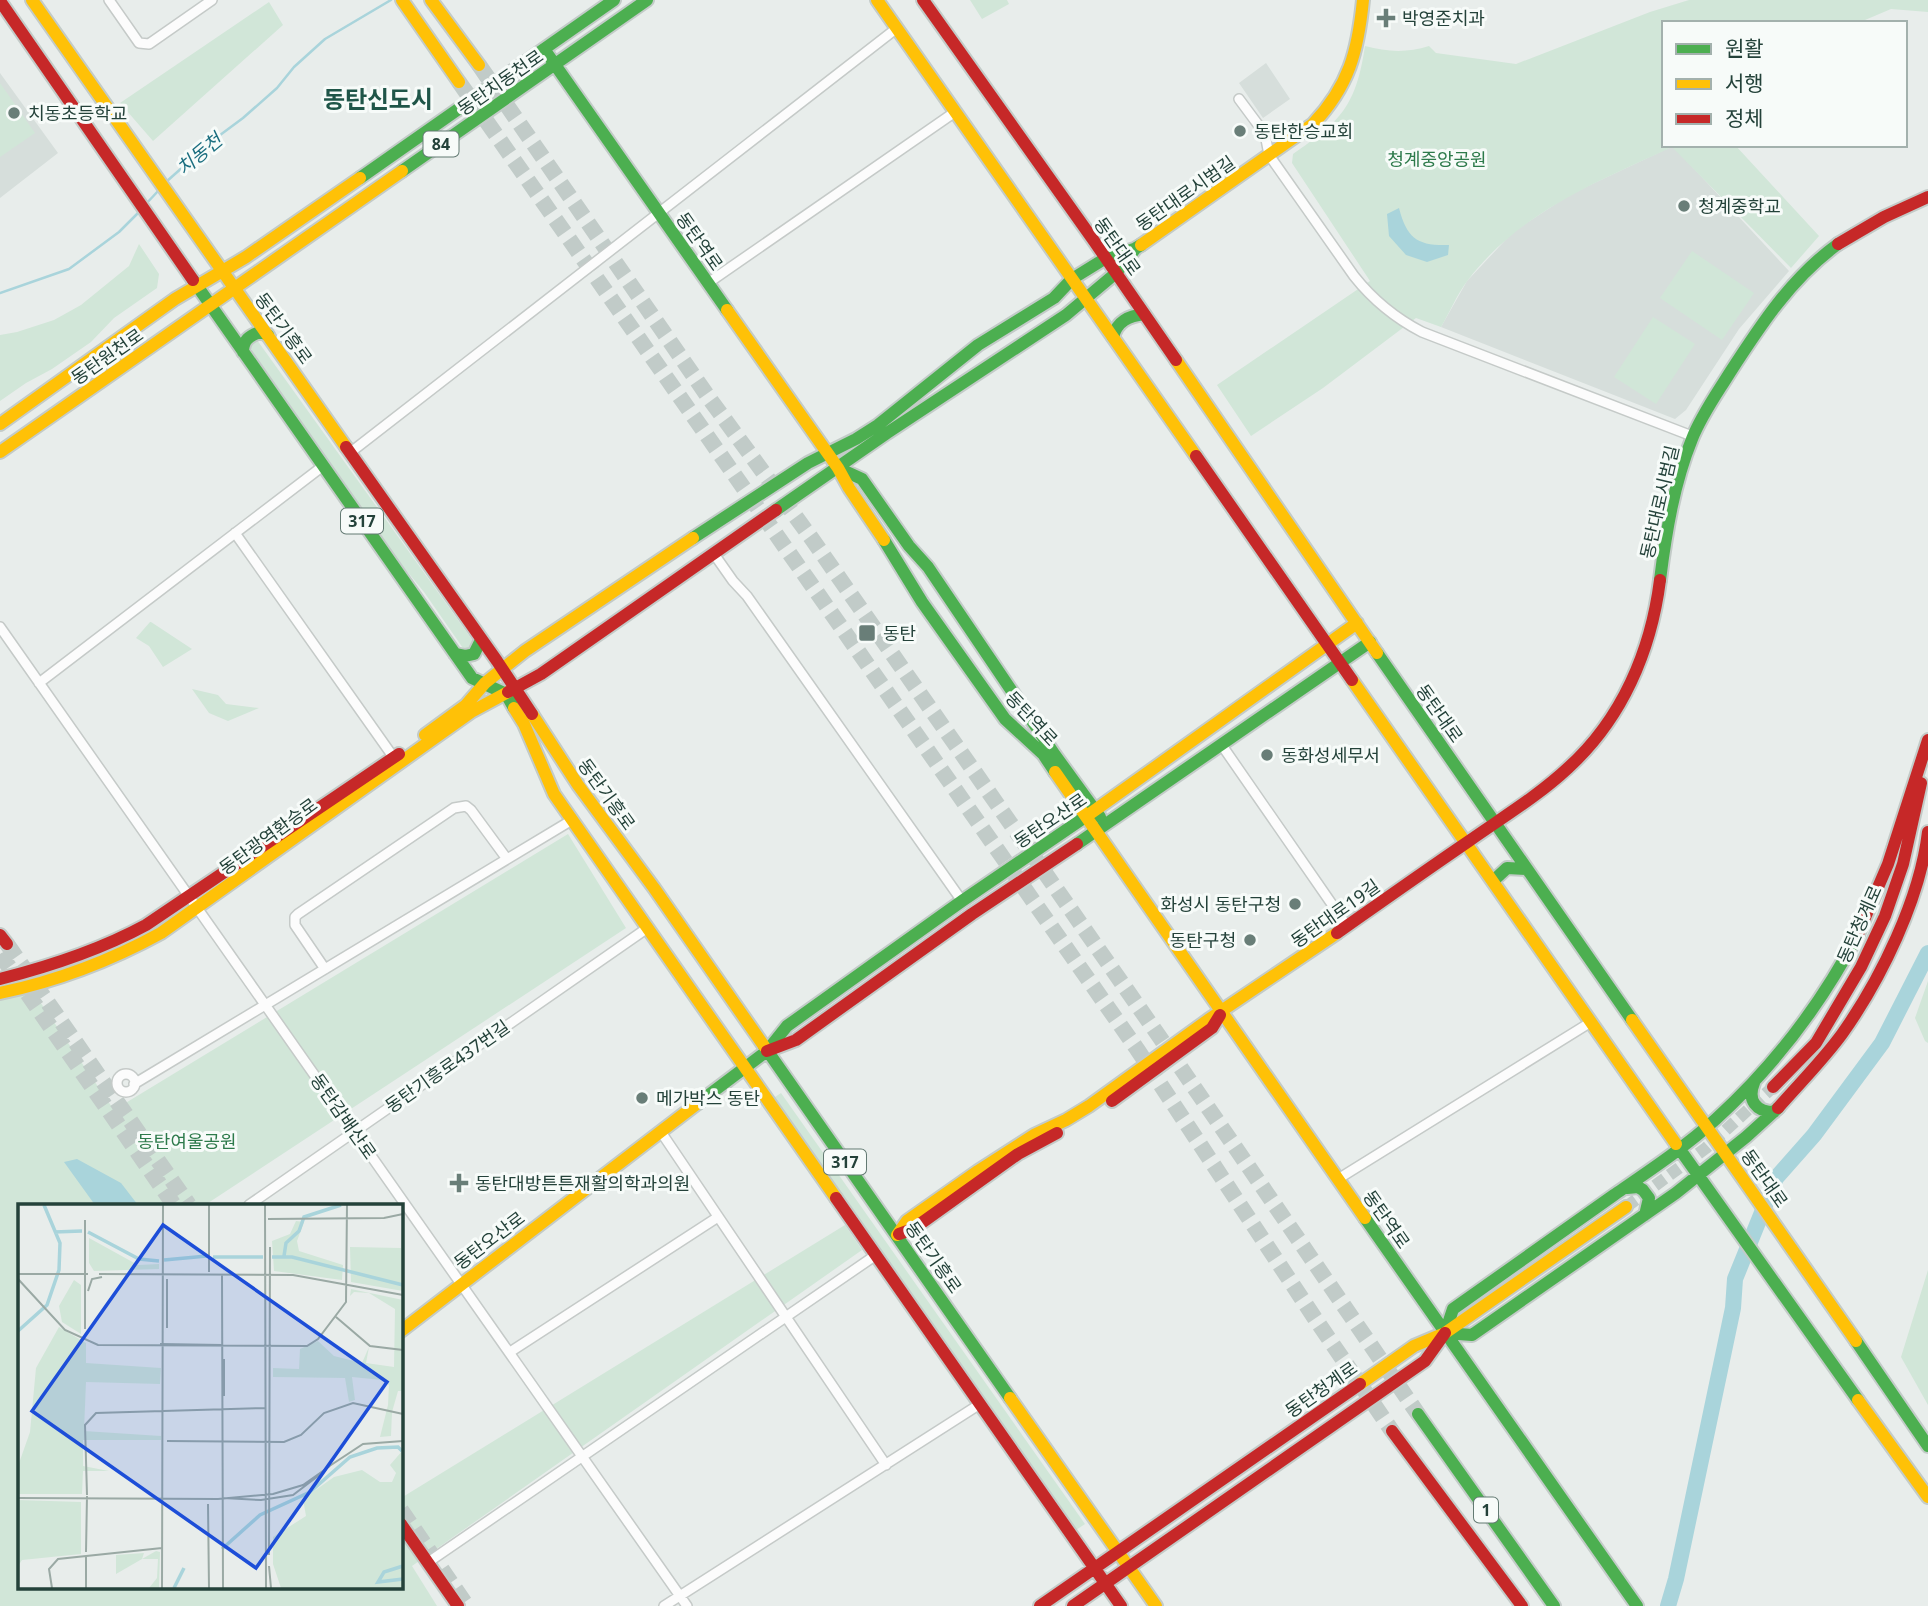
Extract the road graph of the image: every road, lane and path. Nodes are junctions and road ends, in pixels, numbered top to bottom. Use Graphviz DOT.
graph roads {
  1 [pos="32,0"];
  2 [pos="109,0"];
  3 [pos="212,0"];
  4 [pos="402,0"];
  5 [pos="431,0"];
  6 [pos="614,0"];
  7 [pos="647,0"];
  8 [pos="877,0"];
  9 [pos="923,0"];
  10 [pos="1363,0"];
  11 [pos="3,2"];
  12 [pos="199,4"];
  13 [pos="897,28"];
  14 [pos="544,49"];
  15 [pos="479,65"];
  16 [pos="555,65"];
  17 [pos="459,82"];
  18 [pos="1239,99"];
  19 [pos="956,112"];
  20 [pos="1269,155"];
  21 [pos="1928,197"];
  22 [pos="659,213"];
  23 [pos="1136,248"];
  24 [pos="1106,258"];
  25 [pos="222,271"];
  26 [pos="1116,274"];
  27 [pos="1072,279"];
  28 [pos="708,283"];
  29 [pos="197,286"];
  30 [pos="234,288"];
  31 [pos="1086,299"];
  32 [pos="210,305"];
  33 [pos="1144,314"];
  34 [pos="268,335"];
  35 [pos="1113,337"];
  36 [pos="243,352"];
  37 [pos="0,424"];
  38 [pos="883,429"];
  39 [pos="1692,436"];
  40 [pos="0,452"];
  41 [pos="351,452"];
  42 [pos="827,453"];
  43 [pos="323,466"];
  44 [pos="838,468"];
  45 [pos="892,522"];
  46 [pos="878,531"];
  47 [pos="234,533"];
  48 [pos="714,554"];
  49 [pos="1357,623"];
  50 [pos="0,627"];
  51 [pos="481,640"];
  52 [pos="1370,642"];
  53 [pos="1327,644"];
  54 [pos="454,654"];
  55 [pos="1340,662"];
  56 [pos="502,670"];
  57 [pos="1288,672"];
  58 [pos="39,683"];
  59 [pos="485,683"];
  60 [pos="1299,691"];
  61 [pos="511,692"];
  62 [pos="1928,740"];
  63 [pos="1220,744"];
  64 [pos="1928,752"];
  65 [pos="394,758"];
  66 [pos="1091,813"];
  67 [pos="572,820"];
  68 [pos="1494,823"];
  69 [pos="1101,828"];
  70 [pos="1928,832"];
  71 [pos="1466,843"];
  72 [pos="507,859"];
  73 [pos="1527,869"];
  74 [pos="1493,881"];
  75 [pos="190,897"];
  76 [pos="962,901"];
  77 [pos="198,908"];
  78 [pos="1346,926"];
  79 [pos="646,929"];
  80 [pos="325,969"];
  81 [pos="0,979"];
  82 [pos="0,993"];
  83 [pos="266,1005"];
  84 [pos="1223,1012"];
  85 [pos="1591,1022"];
  86 [pos="767,1051"];
  87 [pos="744,1068"];
  88 [pos="1754,1082"];
  89 [pos="134,1084"];
  90 [pos="1773,1087"];
  91 [pos="1774,1112"];
  92 [pos="1707,1126"];
  93 [pos="354,1131"];
  94 [pos="661,1132"];
  95 [pos="1680,1148"];
  96 [pos="1726,1153"];
  97 [pos="1699,1176"];
  98 [pos="1338,1179"];
  99 [pos="1624,1188"];
  100 [pos="251,1204"];
  101 [pos="1626,1207"];
  102 [pos="1646,1215"];
  103 [pos="718,1217"];
  104 [pos="897,1235"];
  105 [pos="876,1255"];
  106 [pos="462,1283"];
  107 [pos="785,1316"];
  108 [pos="402,1330"];
  109 [pos="1445,1333"];
  110 [pos="510,1352"];
  111 [pos="980,1404"];
  112 [pos="1418,1414"];
  113 [pos="1392,1431"];
  114 [pos="1928,1446"];
  115 [pos="583,1456"];
  116 [pos="886,1465"];
  117 [pos="1928,1497"];
  118 [pos="402,1525"];
  119 [pos="1118,1552"];
  120 [pos="428,1563"];
  121 [pos="1129,1567"];
  122 [pos="1094,1568"];
  123 [pos="1105,1584"];
  124 [pos="680,1596"];
  125 [pos="458,1606"];
  126 [pos="664,1606"];
  127 [pos="687,1606"];
  128 [pos="1040,1606"];
  129 [pos="1073,1606"];
  130 [pos="1121,1606"];
  131 [pos="1156,1606"];
  132 [pos="1521,1606"];
  133 [pos="1553,1606"];
  134 [pos="1637,1606"];
  1 -- 25 [label="main road, 동탄기흥로 / 317"];
  2 -- 12 [label="street"];
  3 -- 12 [label="street"];
  4 -- 17 [label="main road"];
  5 -- 15 [label="main road"];
  6 -- 14 [label="main road, 동탄치동천로 / 84"];
  7 -- 16 [label="main road, 동탄치동천로 / 84"];
  8 -- 13 [label="main road"];
  9 -- 24 [label="main road, 동탄대로"];
  10 -- 20 [label="main road, 동탄대로시범길"];
  11 -- 29 [label="main road, 동탄기흥로 / 317"];
  13 -- 19 [label="main road"];
  13 -- 22 [label="street"];
  14 -- 16 [label="main road, 동탄역로"];
  14 -- 25 [label="main road, 동탄치동천로 / 84"];
  16 -- 22 [label="main road, 동탄역로"];
  16 -- 30 [label="main road, 동탄치동천로 / 84"];
  18 -- 20 [label="street"];
  19 -- 27 [label="main road"];
  19 -- 28 [label="street"];
  20 -- 23 [label="main road, 동탄대로시범길"];
  20 -- 39 [label="street"];
  21 -- 39 [label="main road, 동탄대로시범길"];
  22 -- 28 [label="main road, 동탄역로"];
  22 -- 41 [label="street"];
  23 -- 24 [label="main road, 동탄대로시범길"];
  23 -- 26 [label="main road, 동탄대로시범길"];
  24 -- 26 [label="main road, 동탄대로"];
  24 -- 27 [label="main road"];
  25 -- 29 [label="main road, 동탄원천로 / 84"];
  25 -- 30 [label="main road, 동탄기흥로 / 317"];
  26 -- 31 [label="main road, 동탄대로시범길"];
  26 -- 33 [label="main road, 동탄대로"];
  27 -- 31 [label="main road"];
  27 -- 38 [label="main road"];
  28 -- 42 [label="main road, 동탄역로"];
  29 -- 32 [label="main road, 동탄기흥로 / 317"];
  29 -- 37 [label="main road, 동탄원천로 / 84"];
  30 -- 32 [label="main road, 동탄원천로 / 84"];
  30 -- 34 [label="main road, 동탄기흥로 / 317"];
  31 -- 35 [label="main road"];
  31 -- 38 [label="main road, 동탄대로시범길"];
  32 -- 36 [label="main road, 동탄기흥로 / 317"];
  32 -- 40 [label="main road, 동탄원천로 / 84"];
  33 -- 35 [label="main road"];
  33 -- 49 [label="main road, 동탄대로"];
  34 -- 36 [label="main road"];
  34 -- 41 [label="main road, 동탄기흥로 / 317"];
  35 -- 53 [label="main road"];
  36 -- 43 [label="main road, 동탄기흥로 / 317"];
  38 -- 42 [label="main road"];
  38 -- 44 [label="main road"];
  39 -- 68 [label="main road, 동탄대로시범길"];
  41 -- 51 [label="main road, 동탄기흥로 / 317"];
  42 -- 44 [label="main road, 동탄역로"];
  42 -- 56 [label="main road, 동탄광역환승로"];
  43 -- 47 [label="street"];
  43 -- 54 [label="main road, 동탄기흥로 / 317"];
  44 -- 45 [label="main road, 동탄역로"];
  44 -- 46 [label="main road, 동탄역로"];
  44 -- 48 [label="main road"];
  45 -- 46 [label="main road"];
  45 -- 66 [label="main road, 동탄역로"];
  46 -- 66 [label="main road, 동탄역로"];
  47 -- 58 [label="street"];
  47 -- 65 [label="street"];
  48 -- 61 [label="main road, 동탄광역환승로"];
  48 -- 76 [label="street"];
  49 -- 52 [label="main road, 동탄대로"];
  49 -- 53 [label="main road, 동탄오산로"];
  50 -- 58 [label="street, 동탄감배산로"];
  51 -- 54 [label="main road"];
  51 -- 56 [label="main road, 동탄기흥로 / 317"];
  52 -- 55 [label="main road, 동탄오산로"];
  52 -- 68 [label="main road, 동탄대로"];
  53 -- 55 [label="main road"];
  53 -- 57 [label="main road, 동탄오산로"];
  54 -- 59 [label="main road, 동탄기흥로 / 317"];
  55 -- 60 [label="main road, 동탄오산로"];
  55 -- 71 [label="main road"];
  56 -- 59 [label="main road, 동탄광역환승로"];
  56 -- 61 [label="main road, 동탄기흥로 / 317"];
  57 -- 60 [label="main road"];
  57 -- 66 [label="main road, 동탄오산로"];
  58 -- 75 [label="street, 동탄감배산로"];
  59 -- 61 [label="main road, 동탄기흥로 / 317"];
  59 -- 65 [label="main road, 동탄광역환승로"];
  60 -- 63 [label="main road, 동탄오산로"];
  61 -- 67 [label="main road, 동탄기흥로 / 317"];
  61 -- 77 [label="main road, 동탄광역환승로"];
  61 -- 86 [label="main road, 동탄기흥로 / 317"];
  62 -- 88 [label="main road"];
  63 -- 69 [label="main road, 동탄오산로"];
  63 -- 78 [label="street"];
  64 -- 90 [label="main road, 동탄청계로"];
  65 -- 75 [label="main road, 동탄광역환승로"];
  66 -- 69 [label="main road, 동탄역로"];
  66 -- 76 [label="main road, 동탄오산로"];
  67 -- 72 [label="street"];
  67 -- 79 [label="main road, 동탄기흥로 / 317"];
  68 -- 71 [label="main road, 동탄대로시범길"];
  68 -- 73 [label="main road, 동탄대로"];
  69 -- 84 [label="main road, 동탄역로"];
  69 -- 86 [label="main road, 동탄오산로"];
  70 -- 91 [label="main road"];
  71 -- 74 [label="main road"];
  71 -- 78 [label="main road, 동탄대로19길"];
  72 -- 80 [label="street"];
  72 -- 80 [label="street"];
  73 -- 74 [label="main road"];
  73 -- 92 [label="main road, 동탄대로"];
  74 -- 85 [label="main road"];
  75 -- 77 [label="street, 동탄감배산로"];
  75 -- 81 [label="main road, 동탄광역환승로"];
  76 -- 86 [label="main road, 동탄오산로"];
  77 -- 82 [label="main road, 동탄광역환승로"];
  77 -- 83 [label="street, 동탄감배산로"];
  78 -- 84 [label="main road, 동탄대로19길"];
  79 -- 87 [label="main road, 동탄기흥로 / 317"];
  79 -- 93 [label="street, 동탄기흥로437번길"];
  80 -- 83 [label="street"];
  83 -- 89 [label="street"];
  83 -- 93 [label="street, 동탄감배산로"];
  84 -- 98 [label="main road, 동탄역로"];
  84 -- 104 [label="main road, 동탄대로19길"];
  85 -- 95 [label="main road"];
  85 -- 98 [label="street"];
  86 -- 87 [label="main road, 동탄오산로"];
  86 -- 104 [label="main road, 동탄기흥로 / 317"];
  87 -- 94 [label="main road, 동탄오산로"];
  87 -- 105 [label="main road, 동탄기흥로 / 317"];
  88 -- 91 [label="main road"];
  88 -- 92 [label="main road"];
  91 -- 96 [label="main road"];
  92 -- 95 [label="main road"];
  92 -- 96 [label="main road, 동탄대로"];
  93 -- 100 [label="street, 동탄기흥로437번길"];
  93 -- 106 [label="street, 동탄감배산로"];
  94 -- 103 [label="street"];
  94 -- 106 [label="main road, 동탄오산로"];
  95 -- 97 [label="main road"];
  95 -- 99 [label="main road"];
  96 -- 97 [label="main road"];
  96 -- 114 [label="main road, 동탄대로"];
  97 -- 102 [label="main road"];
  97 -- 117 [label="main road"];
  98 -- 109 [label="main road, 동탄역로"];
  99 -- 102 [label="main road"];
  99 -- 109 [label="main road"];
  101 -- 109 [label="main road, 동탄청계로"];
  102 -- 109 [label="main road"];
  103 -- 107 [label="street"];
  103 -- 110 [label="street"];
  104 -- 119 [label="main road, 동탄기흥로 / 317"];
  105 -- 107 [label="street"];
  105 -- 111 [label="main road, 동탄기흥로 / 317"];
  106 -- 108 [label="main road, 동탄오산로"];
  106 -- 110 [label="street, 동탄감배산로"];
  107 -- 115 [label="street"];
  107 -- 116 [label="street"];
  109 -- 119 [label="main road, 동탄청계로"];
  109 -- 121 [label="main road"];
  109 -- 134 [label="main road, 동탄역로"];
  110 -- 115 [label="street, 동탄감배산로"];
  111 -- 116 [label="street"];
  111 -- 122 [label="main road, 동탄기흥로 / 317"];
  112 -- 133 [label="main road, 1"];
  113 -- 132 [label="main road, 1"];
  115 -- 120 [label="street"];
  115 -- 124 [label="street, 동탄감배산로"];
  116 -- 124 [label="street"];
  118 -- 120 [label="main road"];
  119 -- 121 [label="main road, 동탄기흥로 / 317"];
  119 -- 122 [label="main road, 동탄청계로"];
  120 -- 125 [label="main road"];
  121 -- 123 [label="main road"];
  121 -- 131 [label="main road, 동탄기흥로 / 317"];
  122 -- 123 [label="main road, 동탄기흥로 / 317"];
  122 -- 128 [label="main road, 동탄청계로"];
  123 -- 129 [label="main road"];
  123 -- 130 [label="main road, 동탄기흥로 / 317"];
  124 -- 126 [label="street"];
  124 -- 127 [label="street, 동탄감배산로"];
}
